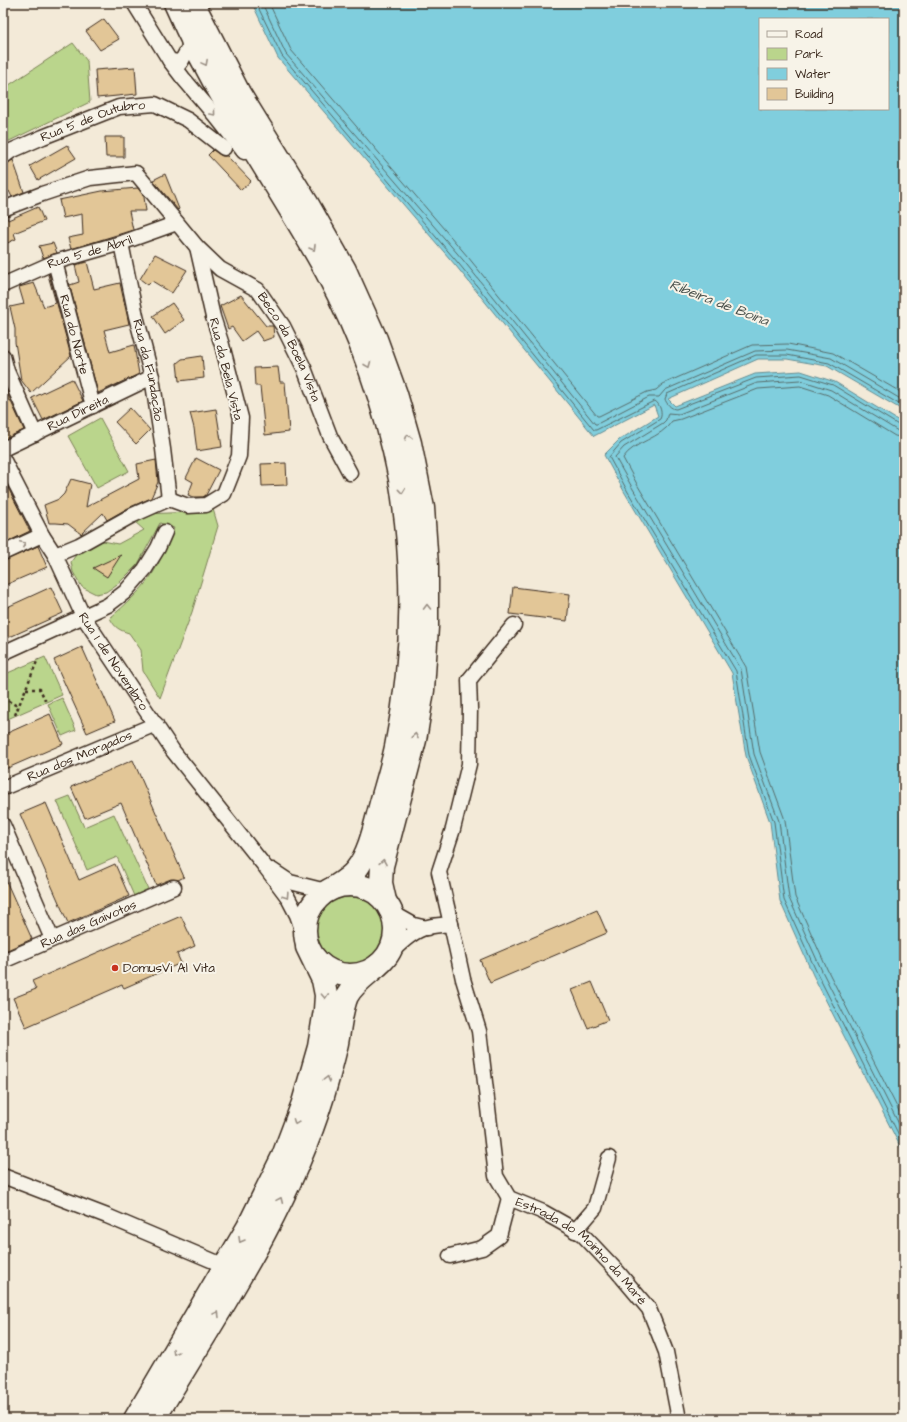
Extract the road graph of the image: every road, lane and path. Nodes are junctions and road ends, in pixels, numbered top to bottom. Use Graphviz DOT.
graph roads {
  1 [pos="134,3"];
  2 [pos="175,3"];
  3 [pos="194,3"];
  4 [pos="188,31"];
  5 [pos="170,61"];
  6 [pos="224,148"];
  7 [pos="3,157"];
  8 [pos="3,209"];
  9 [pos="177,223"];
  10 [pos="302,229"];
  11 [pos="121,242"];
  12 [pos="197,247"];
  13 [pos="55,262"];
  14 [pos="3,284"];
  15 [pos="3,356"];
  16 [pos="152,377"];
  17 [pos="93,406"];
  18 [pos="35,434"];
  19 [pos="3,449"];
  20 [pos="3,459"];
  21 [pos="350,473"];
  22 [pos="169,499"];
  23 [pos="165,532"];
  24 [pos="42,535"];
  25 [pos="3,553"];
  26 [pos="55,555"];
  27 [pos="83,616"];
  28 [pos="514,625"];
  29 [pos="3,653"];
  30 [pos="38,659"];
  31 [pos="26,689"];
  32 [pos="3,698"];
  33 [pos="46,702"];
  34 [pos="18,707"];
  35 [pos="15,715"];
  36 [pos="156,724"];
  37 [pos="3,788"];
  38 [pos="3,825"];
  39 [pos="263,864"];
  40 [pos="174,886"];
  41 [pos="330,889"];
  42 [pos="388,906"];
  43 [pos="451,924"];
  44 [pos="427,928"];
  45 [pos="52,939"];
  46 [pos="306,943"];
  47 [pos="383,960"];
  48 [pos="3,961"];
  49 [pos="608,1158"];
  50 [pos="3,1176"];
  51 [pos="509,1198"];
  52 [pos="575,1231"];
  53 [pos="450,1256"];
  54 [pos="225,1266"];
  55 [pos="135,1419"];
  56 [pos="154,1419"];
  57 [pos="679,1419"];
  1 -- 5 [label="street"];
  2 -- 4 [label="main road"];
  42 -- 3 [label="main road, one-way"];
  4 -- 5 [label="street"];
  4 -- 10 [label="main road, one-way"];
  5 -- 10 [label="street, one-way"];
  6 -- 7 [label="street, Rua 5 de Outubro"];
  8 -- 9 [label="street, Beco da Boela Vista"];
  9 -- 11 [label="street, Rua 5 de Abril"];
  9 -- 12 [label="street, Beco da Boela Vista"];
  10 -- 41 [label="main road, one-way"];
  11 -- 13 [label="street, Rua 5 de Abril"];
  11 -- 16 [label="street, Rua da Fundação"];
  12 -- 21 [label="street, Beco da Boela Vista"];
  12 -- 22 [label="street, Rua da Bela Vista"];
  13 -- 14 [label="street, Rua 5 de Abril"];
  13 -- 17 [label="street, Rua do Norte"];
  15 -- 18 [label="street"];
  16 -- 17 [label="street, Rua Direita"];
  16 -- 22 [label="street, Rua da Fundação"];
  17 -- 18 [label="street, Rua Direita"];
  18 -- 19 [label="street, Rua Direita"];
  20 -- 24 [label="street, Rua 1 de Novembro"];
  22 -- 26 [label="street"];
  23 -- 27 [label="street"];
  25 -- 24 [label="street, one-way"];
  24 -- 26 [label="street, Rua 1 de Novembro"];
  26 -- 27 [label="street, Rua 1 de Novembro"];
  27 -- 29 [label="street"];
  27 -- 36 [label="street, Rua 1 de Novembro"];
  28 -- 43 [label="street, Estrada do Moinho da Maré"];
  30 -- 31 [label="path"];
  31 -- 33 [label="path"];
  31 -- 34 [label="path"];
  32 -- 34 [label="path"];
  34 -- 35 [label="path"];
  36 -- 37 [label="street, Rua dos Morgados"];
  36 -- 39 [label="street, Rua 1 de Novembro"];
  38 -- 45 [label="street"];
  39 -- 41 [label="street"];
  39 -- 46 [label="street, one-way"];
  40 -- 45 [label="street, Rua das Gaivotas"];
  41 -- 42 [label="main road"];
  41 -- 46 [label="main road"];
  42 -- 44 [label="street"];
  42 -- 47 [label="main road"];
  43 -- 44 [label="street"];
  43 -- 51 [label="street, Estrada do Moinho da Maré"];
  44 -- 47 [label="street"];
  45 -- 48 [label="street, Rua das Gaivotas"];
  46 -- 47 [label="main road"];
  46 -- 54 [label="main road, one-way"];
  56 -- 47 [label="main road, one-way"];
  49 -- 52 [label="street"];
  50 -- 54 [label="street"];
  51 -- 52 [label="street, Estrada do Moinho da Maré"];
  51 -- 53 [label="street"];
  52 -- 57 [label="street, Estrada do Moinho da Maré"];
  54 -- 55 [label="main road, one-way"];
}
